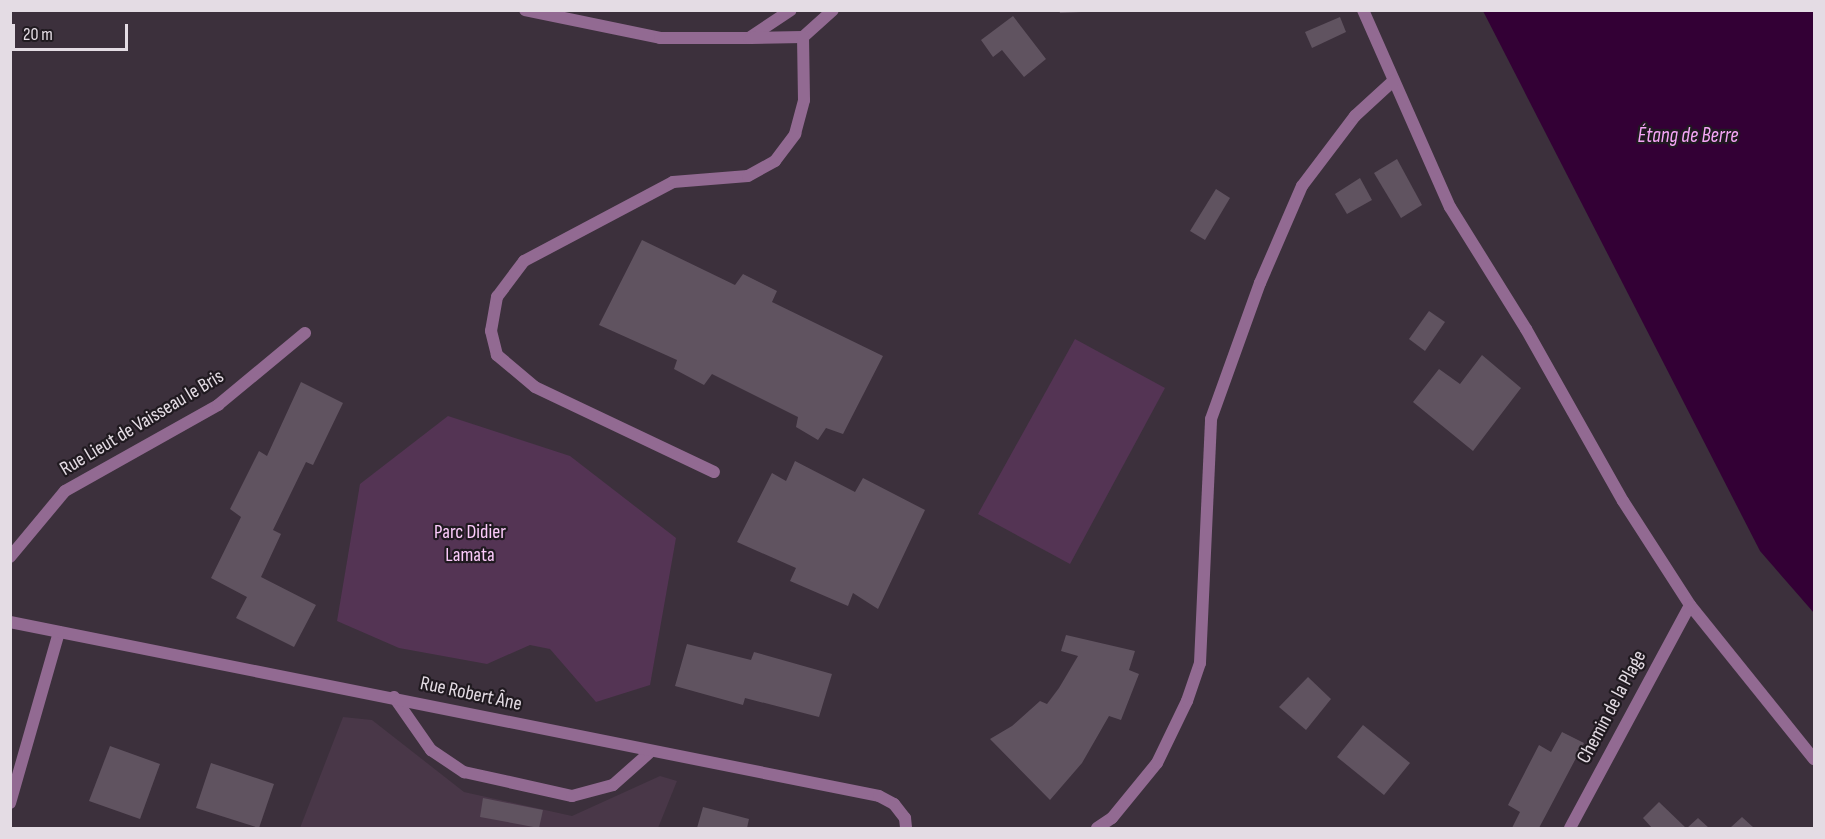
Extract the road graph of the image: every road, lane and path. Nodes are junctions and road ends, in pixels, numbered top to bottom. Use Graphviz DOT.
graph roads {
  1 [pos="525,10"];
  2 [pos="791,10"];
  3 [pos="833,10"];
  4 [pos="1364,10"];
  5 [pos="803,37"];
  6 [pos="749,38"];
  7 [pos="1393,81"];
  8 [pos="305,333"];
  9 [pos="714,472"];
  10 [pos="10,556"];
  11 [pos="1690,605"];
  12 [pos="10,622"];
  13 [pos="59,632"];
  14 [pos="394,697"];
  15 [pos="649,753"];
  16 [pos="1815,759"];
  17 [pos="10,803"];
  18 [pos="906,828"];
  19 [pos="1097,828"];
  20 [pos="1570,828"];
  1 -- 6 [label="street"];
  2 -- 6 [label="street"];
  3 -- 5 [label="street"];
  4 -- 7 [label="street"];
  5 -- 6 [label="street"];
  5 -- 9 [label="street"];
  7 -- 11 [label="street"];
  7 -- 19 [label="street"];
  8 -- 10 [label="street, Rue Lieut de Vaisseau le Bris"];
  11 -- 16 [label="street"];
  11 -- 20 [label="street, Chemin de la Plage"];
  12 -- 13 [label="street, Rue Robert Âne"];
  13 -- 14 [label="street, Rue Robert Âne"];
  13 -- 17 [label="street"];
  14 -- 15 [label="street, Rue Robert Âne"];
  14 -- 15 [label="street"];
  15 -- 18 [label="street, Rue Robert Âne"];
}
